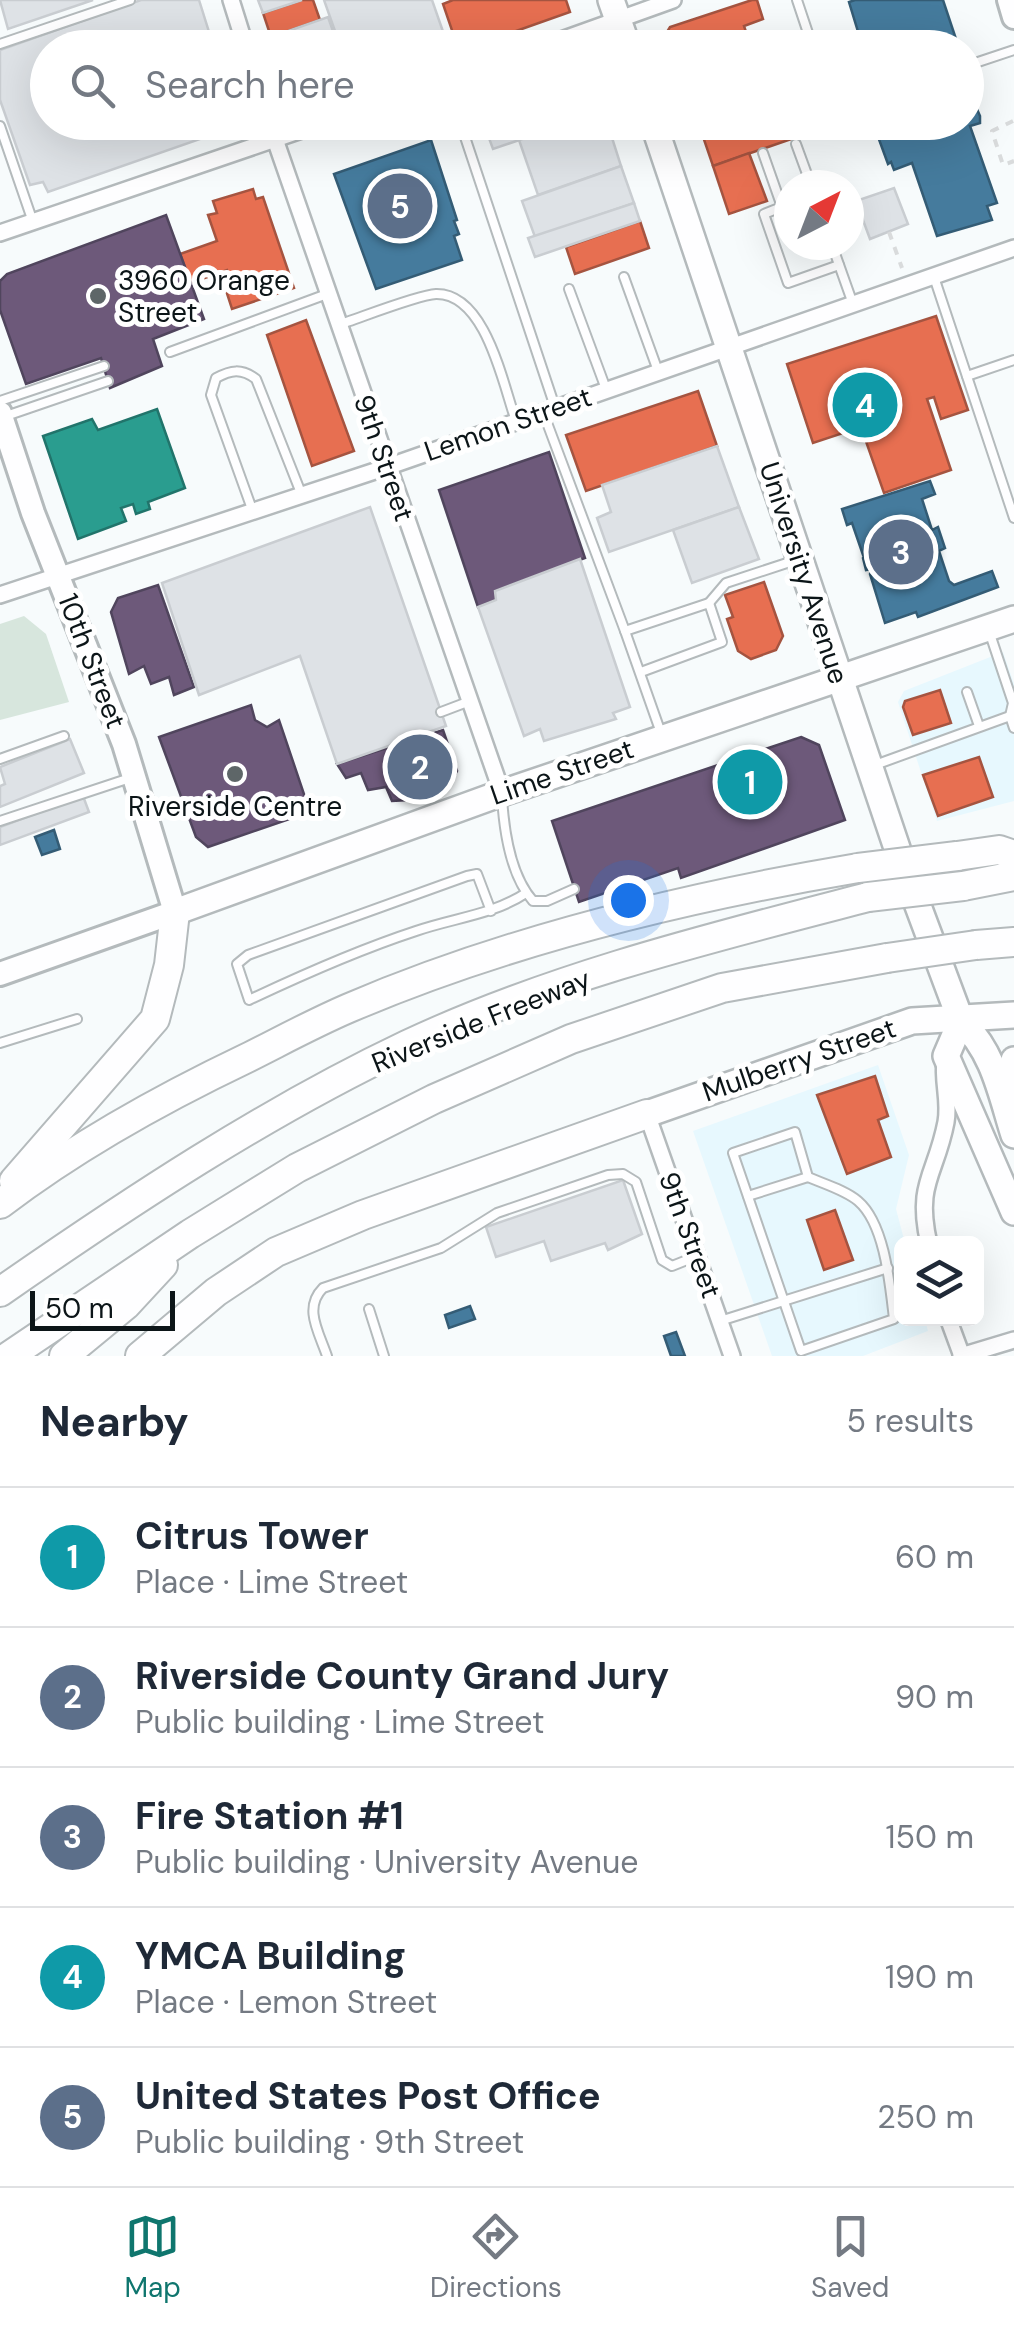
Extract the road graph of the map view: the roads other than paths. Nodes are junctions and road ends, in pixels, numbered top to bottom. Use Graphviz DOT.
graph roads {
  1 [pos="130,0"];
  2 [pos="231,0"];
  3 [pos="674,0"];
  4 [pos="797,0"];
  5 [pos="1008,0"];
  6 [pos="615,10"];
  7 [pos="1014,17"];
  8 [pos="41,30"];
  9 [pos="240,30"];
  10 [pos="575,30"];
  11 [pos="807,30"];
  12 [pos="30,34"];
  13 [pos="0,44"];
  14 [pos="1014,50"];
  15 [pos="984,60"];
  16 [pos="0,126"];
  17 [pos="466,140"];
  18 [pos="659,140"];
  19 [pos="275,141"];
  20 [pos="796,144"];
  21 [pos="763,153"];
  22 [pos="806,170"];
  23 [pos="774,178"];
  24 [pos="774,210"];
  25 [pos="33,222"];
  26 [pos="0,233"];
  27 [pos="774,243"];
  28 [pos="1014,248"];
  29 [pos="780,260"];
  30 [pos="837,260"];
  31 [pos="839,265"];
  32 [pos="624,277"];
  33 [pos="934,277"];
  34 [pos="569,289"];
  35 [pos="328,294"];
  36 [pos="852,304"];
  37 [pos="338,325"];
  38 [pos="730,345"];
  39 [pos="170,352"];
  40 [pos="1014,360"];
  41 [pos="104,366"];
  42 [pos="658,371"];
  43 [pos="967,376"];
  44 [pos="108,381"];
  45 [pos="606,389"];
  46 [pos="549,409"];
  47 [pos="0,410"];
  48 [pos="516,421"];
  49 [pos="386,467"];
  50 [pos="301,494"];
  51 [pos="252,509"];
  52 [pos="1014,518"];
  53 [pos="800,559"];
  54 [pos="60,575"];
  55 [pos="0,595"];
  56 [pos="709,604"];
  57 [pos="1014,618"];
  58 [pos="988,627"];
  59 [pos="625,631"];
  60 [pos="640,672"];
  61 [pos="838,677"];
  62 [pos="967,692"];
  63 [pos="470,702"];
  64 [pos="441,712"];
  65 [pos="1010,716"];
  66 [pos="979,726"];
  67 [pos="1014,728"];
  68 [pos="64,736"];
  69 [pos="662,737"];
  70 [pos="0,759"];
  71 [pos="870,767"];
  72 [pos="134,776"];
  73 [pos="502,793"];
  74 [pos="0,821"];
  75 [pos="1014,856"];
  76 [pos="1014,876"];
  77 [pos="574,889"];
  78 [pos="526,893"];
  79 [pos="491,910"];
  80 [pos="175,912"];
  81 [pos="1014,942"];
  82 [pos="0,974"];
  83 [pos="1014,1016"];
  84 [pos="76,1019"];
  85 [pos="962,1021"];
  86 [pos="0,1043"];
  87 [pos="946,1056"];
  88 [pos="1014,1060"];
  89 [pos="1014,1084"];
  90 [pos="647,1114"];
  91 [pos="1014,1135"];
  92 [pos="808,1178"];
  93 [pos="0,1196"];
  94 [pos="748,1196"];
  95 [pos="0,1204"];
  96 [pos="1014,1212"];
  97 [pos="190,1234"];
  98 [pos="928,1236"];
  99 [pos="697,1256"];
  100 [pos="888,1268"];
  101 [pos="0,1292"];
  102 [pos="784,1301"];
  103 [pos="369,1309"];
  104 [pos="720,1321"];
  105 [pos="951,1326"];
  106 [pos="1007,1342"];
  107 [pos="10,1356"];
  108 [pos="64,1356"];
  109 [pos="140,1356"];
  110 [pos="328,1356"];
  111 [pos="384,1356"];
  112 [pos="732,1356"];
  113 [pos="961,1356"];
  1 -- 8 [label="lane"];
  2 -- 9 [label="street"];
  3 -- 6 [label="street"];
  4 -- 11 [label="lane"];
  5 -- 7 [label="street"];
  6 -- 10 [label="street"];
  12 -- 13 [label="lane"];
  14 -- 15 [label="lane"];
  16 -- 25 [label="lane"];
  17 -- 46 [label="lane"];
  18 -- 38 [label="main road, University Avenue"];
  19 -- 25 [label="street"];
  19 -- 35 [label="street, 9th Street"];
  20 -- 22 [label="lane"];
  21 -- 23 [label="lane"];
  24 -- 27 [label="lane"];
  25 -- 26 [label="street"];
  28 -- 33 [label="street, Lemon Street"];
  29 -- 31 [label="lane"];
  30 -- 31 [label="lane"];
  31 -- 36 [label="lane"];
  32 -- 42 [label="lane"];
  33 -- 36 [label="street, Lemon Street"];
  33 -- 43 [label="lane"];
  34 -- 45 [label="lane"];
  35 -- 37 [label="street, 9th Street"];
  35 -- 39 [label="lane"];
  36 -- 38 [label="street, Lemon Street"];
  37 -- 48 [label="lane"];
  37 -- 49 [label="street, 9th Street"];
  38 -- 42 [label="street, Lemon Street"];
  38 -- 53 [label="main road, University Avenue"];
  40 -- 43 [label="lane"];
  41 -- 47 [label="lane"];
  42 -- 45 [label="street, Lemon Street"];
  43 -- 52 [label="lane"];
  44 -- 47 [label="lane"];
  45 -- 46 [label="street, Lemon Street"];
  46 -- 48 [label="street, Lemon Street"];
  46 -- 59 [label="lane"];
  47 -- 54 [label="street, 10th Street"];
  48 -- 49 [label="street, Lemon Street"];
  49 -- 50 [label="street, Lemon Street"];
  49 -- 63 [label="street, 9th Street"];
  50 -- 51 [label="street, Lemon Street"];
  50 -- 51 [label="lane"];
  51 -- 54 [label="street, Lemon Street"];
  53 -- 56 [label="lane"];
  53 -- 61 [label="main road, University Avenue"];
  54 -- 55 [label="street, Lemon Street"];
  54 -- 72 [label="street, 10th Street"];
  56 -- 59 [label="lane"];
  56 -- 60 [label="lane"];
  57 -- 58 [label="main road, Lime Street"];
  58 -- 61 [label="main road, Lime Street"];
  58 -- 65 [label="lane"];
  59 -- 60 [label="lane"];
  60 -- 69 [label="lane"];
  61 -- 69 [label="main road, Lime Street"];
  61 -- 71 [label="main road, University Avenue"];
  62 -- 66 [label="lane"];
  63 -- 64 [label="lane"];
  63 -- 73 [label="street, 9th Street"];
  65 -- 66 [label="lane"];
  65 -- 67 [label="lane"];
  66 -- 71 [label="lane"];
  68 -- 70 [label="lane"];
  69 -- 73 [label="main road, Lime Street"];
  71 -- 85 [label="main road, University Avenue"];
  72 -- 74 [label="lane"];
  72 -- 80 [label="street, 10th Street"];
  73 -- 78 [label="lane"];
  73 -- 80 [label="main road, Lime Street"];
  75 -- 95 [label="highway, bridge"];
  76 -- 101 [label="highway, Riverside Freeway, bridge"];
  77 -- 78 [label="lane"];
  78 -- 79 [label="lane"];
  79 -- 79 [label="lane"];
  80 -- 82 [label="street, Lime Street"];
  80 -- 93 [label="highway"];
  81 -- 97 [label="highway, Riverside Freeway, bridge"];
  83 -- 85 [label="main road, Mulberry Street"];
  84 -- 86 [label="lane"];
  85 -- 87 [label="main road"];
  85 -- 90 [label="main road, Mulberry Street"];
  85 -- 91 [label="main road, University Avenue"];
  87 -- 96 [label="main road"];
  87 -- 98 [label="street"];
  88 -- 89 [label="main road"];
  90 -- 99 [label="street, 9th Street"];
  90 -- 109 [label="highway"];
  92 -- 94 [label="lane"];
  92 -- 94 [label="lane"];
  92 -- 100 [label="lane"];
  94 -- 102 [label="lane"];
  97 -- 107 [label="highway, Riverside Freeway"];
  97 -- 108 [label="highway"];
  99 -- 104 [label="street, 9th Street"];
  99 -- 110 [label="lane"];
  100 -- 102 [label="lane"];
  100 -- 102 [label="lane"];
  102 -- 104 [label="lane"];
  103 -- 111 [label="lane"];
  104 -- 112 [label="street, 9th Street"];
  105 -- 113 [label="street"];
  106 -- 113 [label="street"];
}
